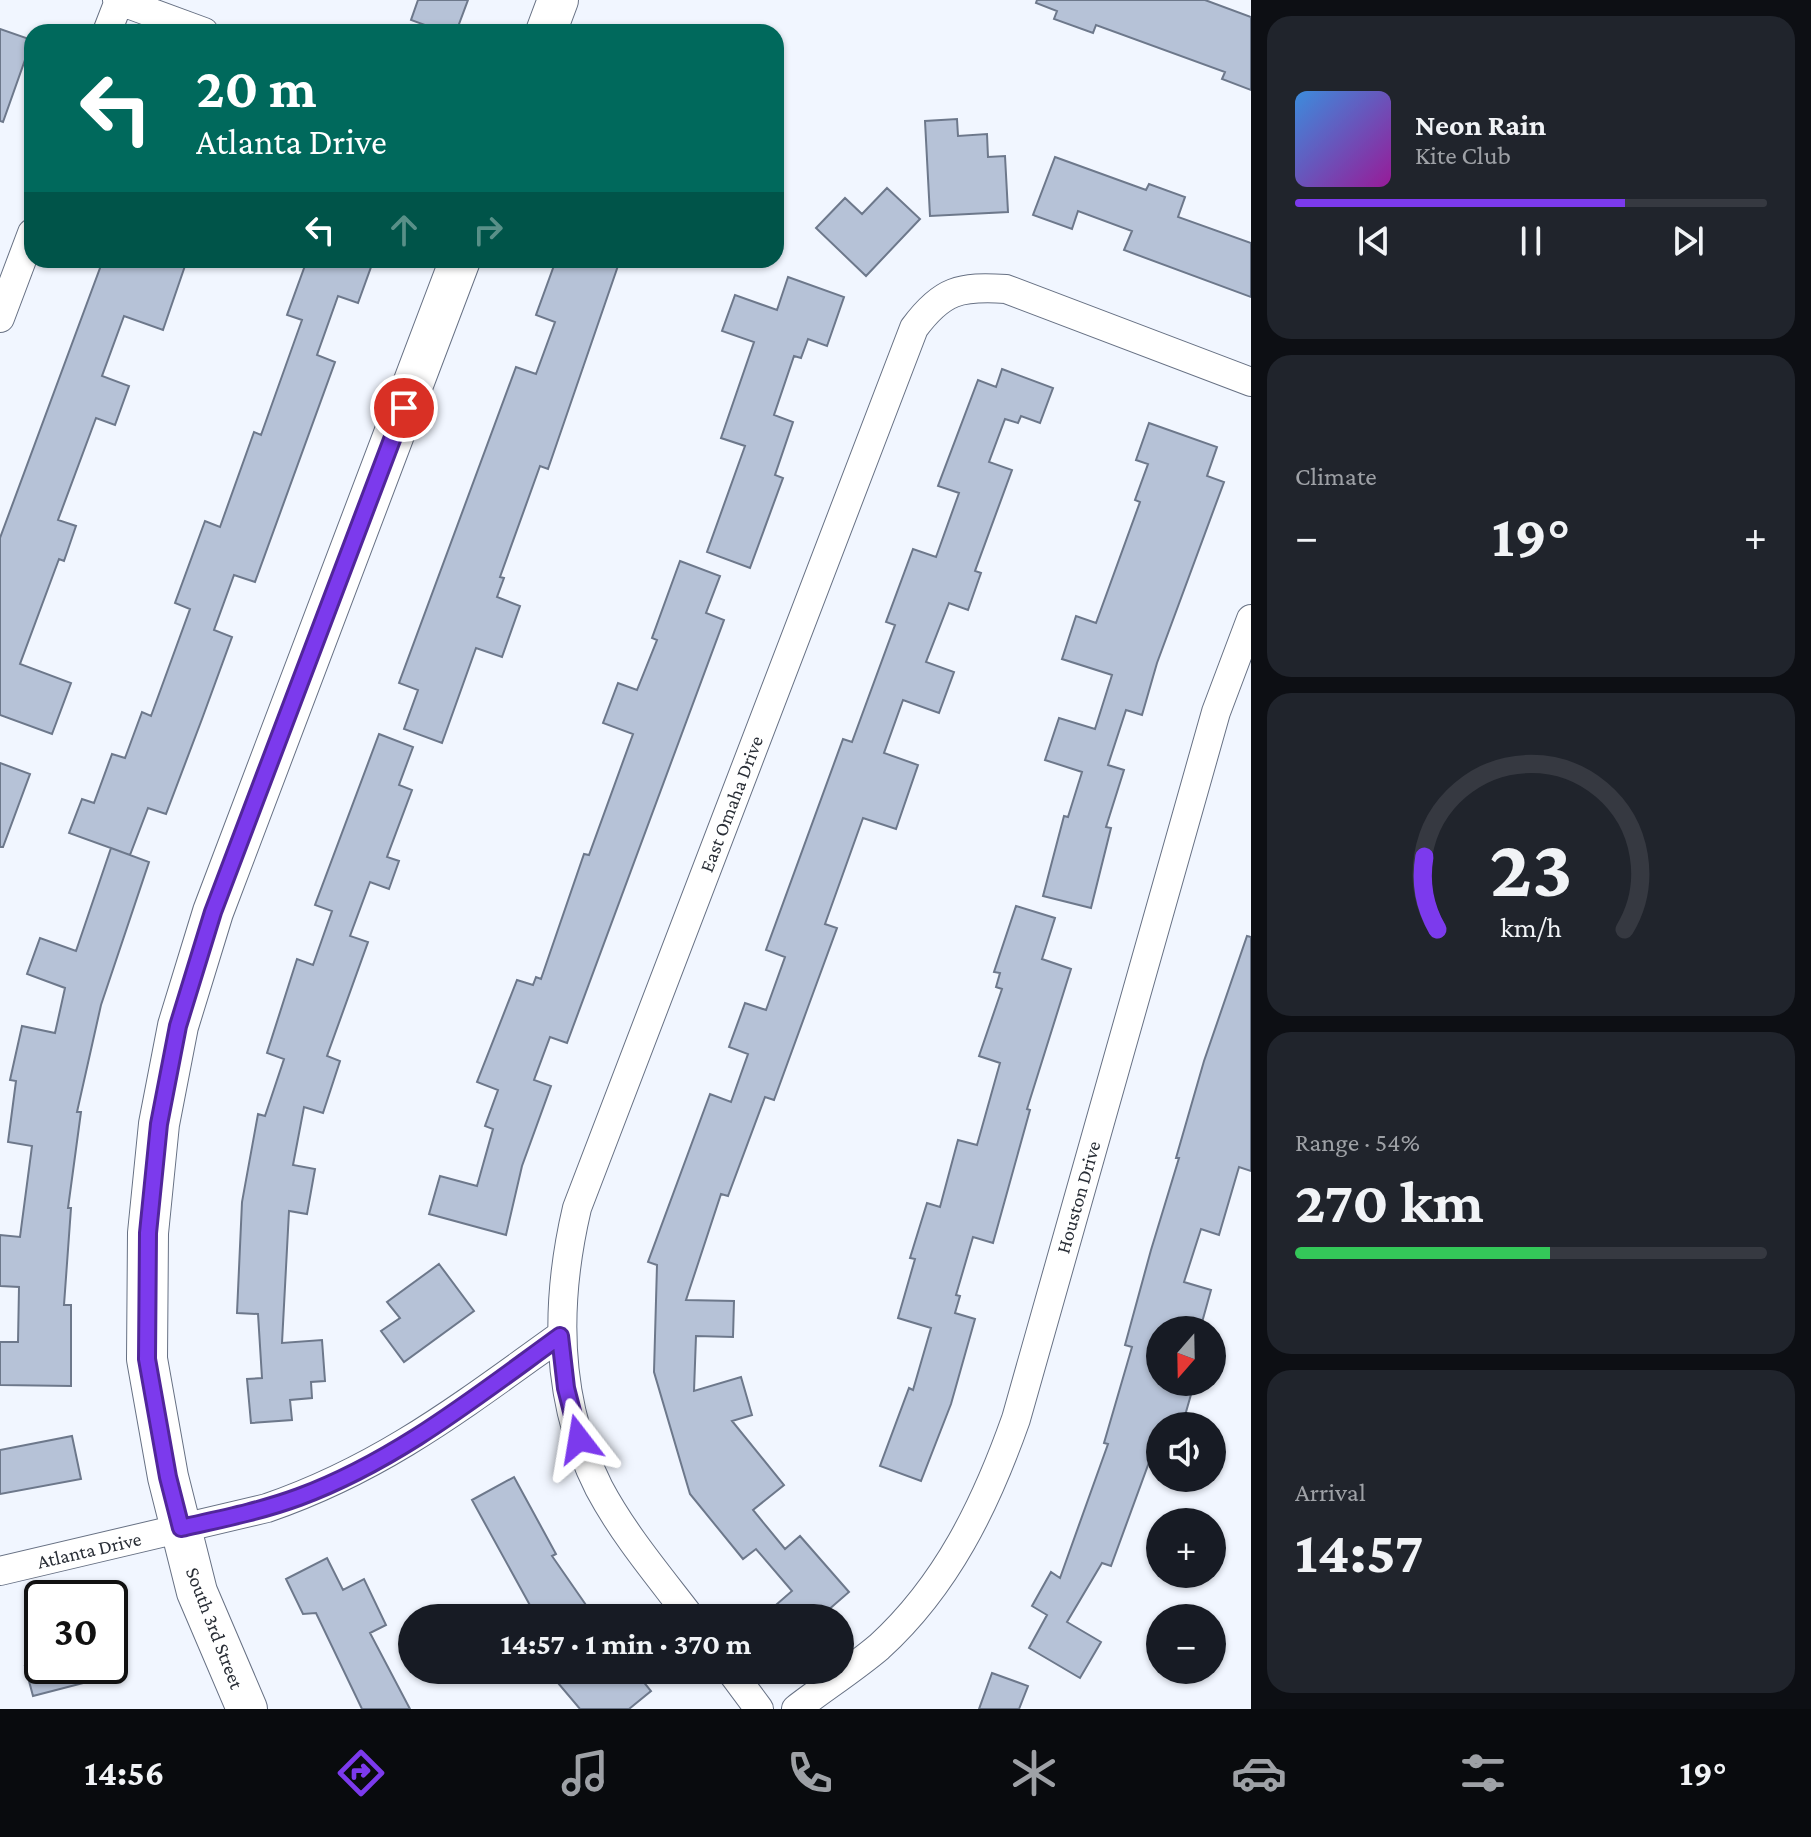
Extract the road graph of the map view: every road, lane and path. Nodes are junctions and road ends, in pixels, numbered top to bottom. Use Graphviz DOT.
graph roads {
  1 [pos="118,0"];
  2 [pos="558,0"];
  3 [pos="110,24"];
  4 [pos="182,24"];
  5 [pos="549,24"];
  6 [pos="24,254"];
  7 [pos="457,268"];
  8 [pos="0,318"];
  9 [pos="1251,382"];
  10 [pos="1251,619"];
  11 [pos="560,1336"];
  12 [pos="181,1528"];
  13 [pos="0,1571"];
  14 [pos="680,1604"];
  15 [pos="740,1684"];
  16 [pos="247,1709"];
  17 [pos="759,1709"];
  18 [pos="796,1709"];
  1 -- 3 [label="street"];
  1 -- 4 [label="street"];
  2 -- 5 [label="street"];
  6 -- 8 [label="street"];
  7 -- 12 [label="street, South 3rd Street"];
  9 -- 11 [label="street, East Omaha Drive"];
  10 -- 18 [label="street, Houston Drive"];
  11 -- 12 [label="street, Atlanta Drive"];
  11 -- 14 [label="street, East Omaha Drive"];
  12 -- 13 [label="street, Atlanta Drive"];
  12 -- 16 [label="street, South 3rd Street"];
  15 -- 17 [label="street"];
}
